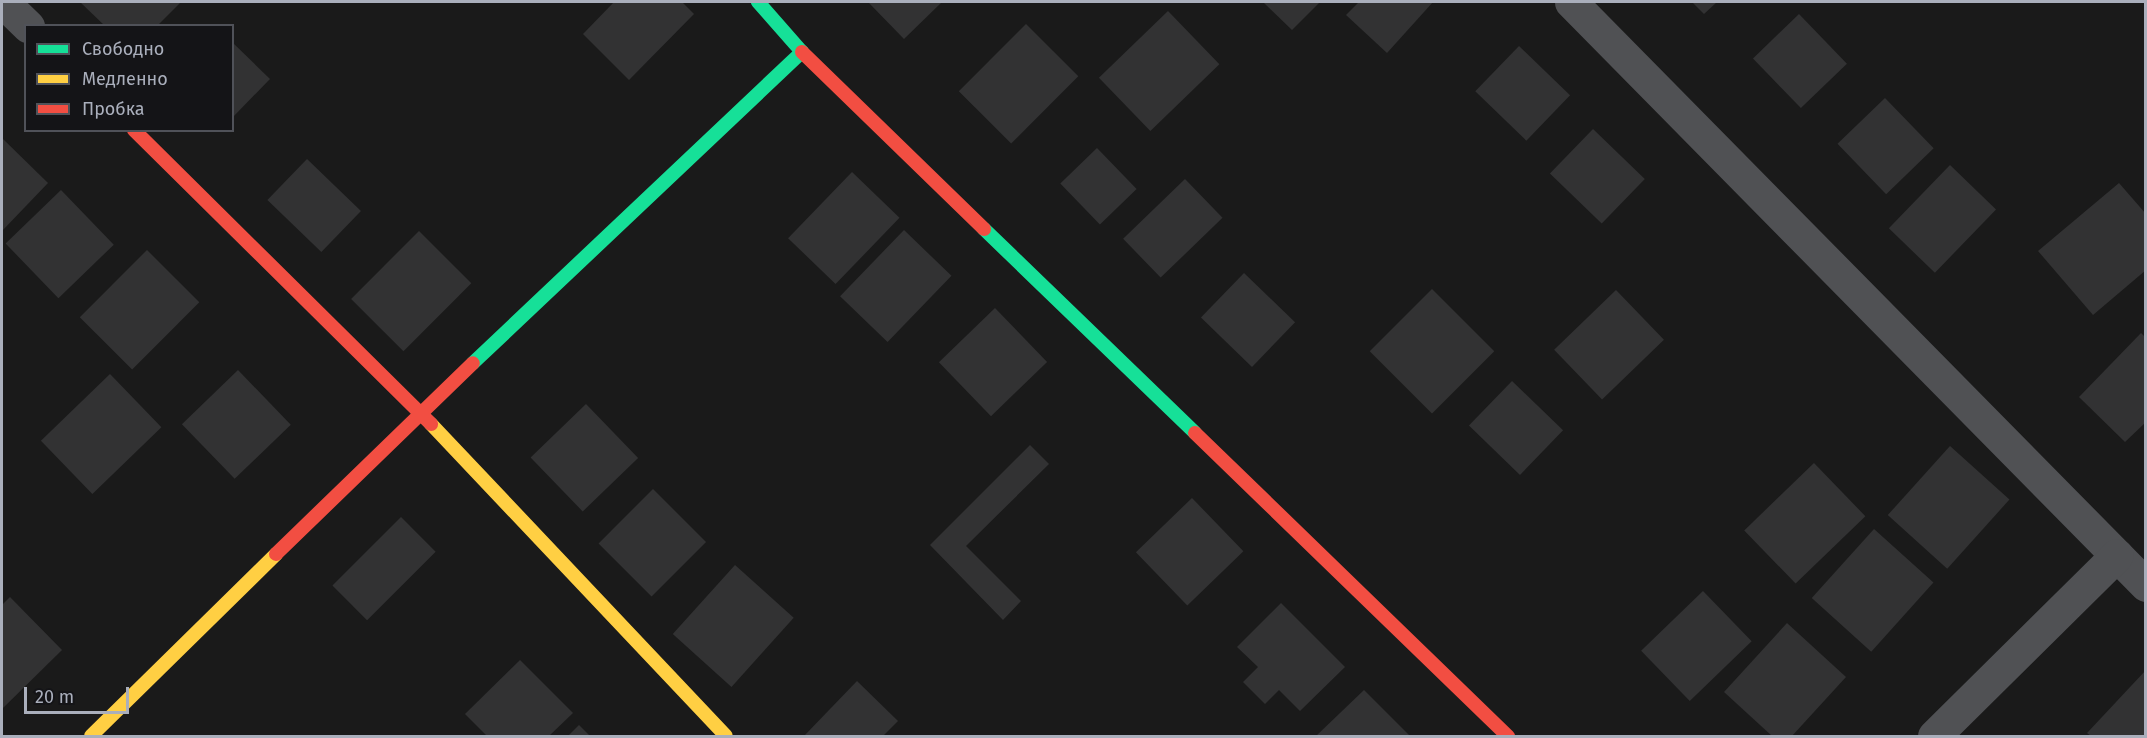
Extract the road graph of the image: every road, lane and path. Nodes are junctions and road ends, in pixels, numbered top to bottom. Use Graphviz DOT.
graph roads {
  1 [pos="3,2"];
  2 [pos="758,2"];
  3 [pos="1571,2"];
  4 [pos="26,24"];
  5 [pos="802,52"];
  6 [pos="136,132"];
  7 [pos="420,413"];
  8 [pos="2117,555"];
  9 [pos="2145,585"];
  10 [pos="91,736"];
  11 [pos="726,736"];
  12 [pos="1508,736"];
  13 [pos="1934,736"];
  1 -- 4 [label="street"];
  2 -- 5 [label="street"];
  3 -- 8 [label="street"];
  5 -- 7 [label="street"];
  5 -- 12 [label="street"];
  6 -- 7 [label="street"];
  7 -- 10 [label="street"];
  7 -- 11 [label="street"];
  8 -- 9 [label="street"];
  8 -- 13 [label="street"];
}
